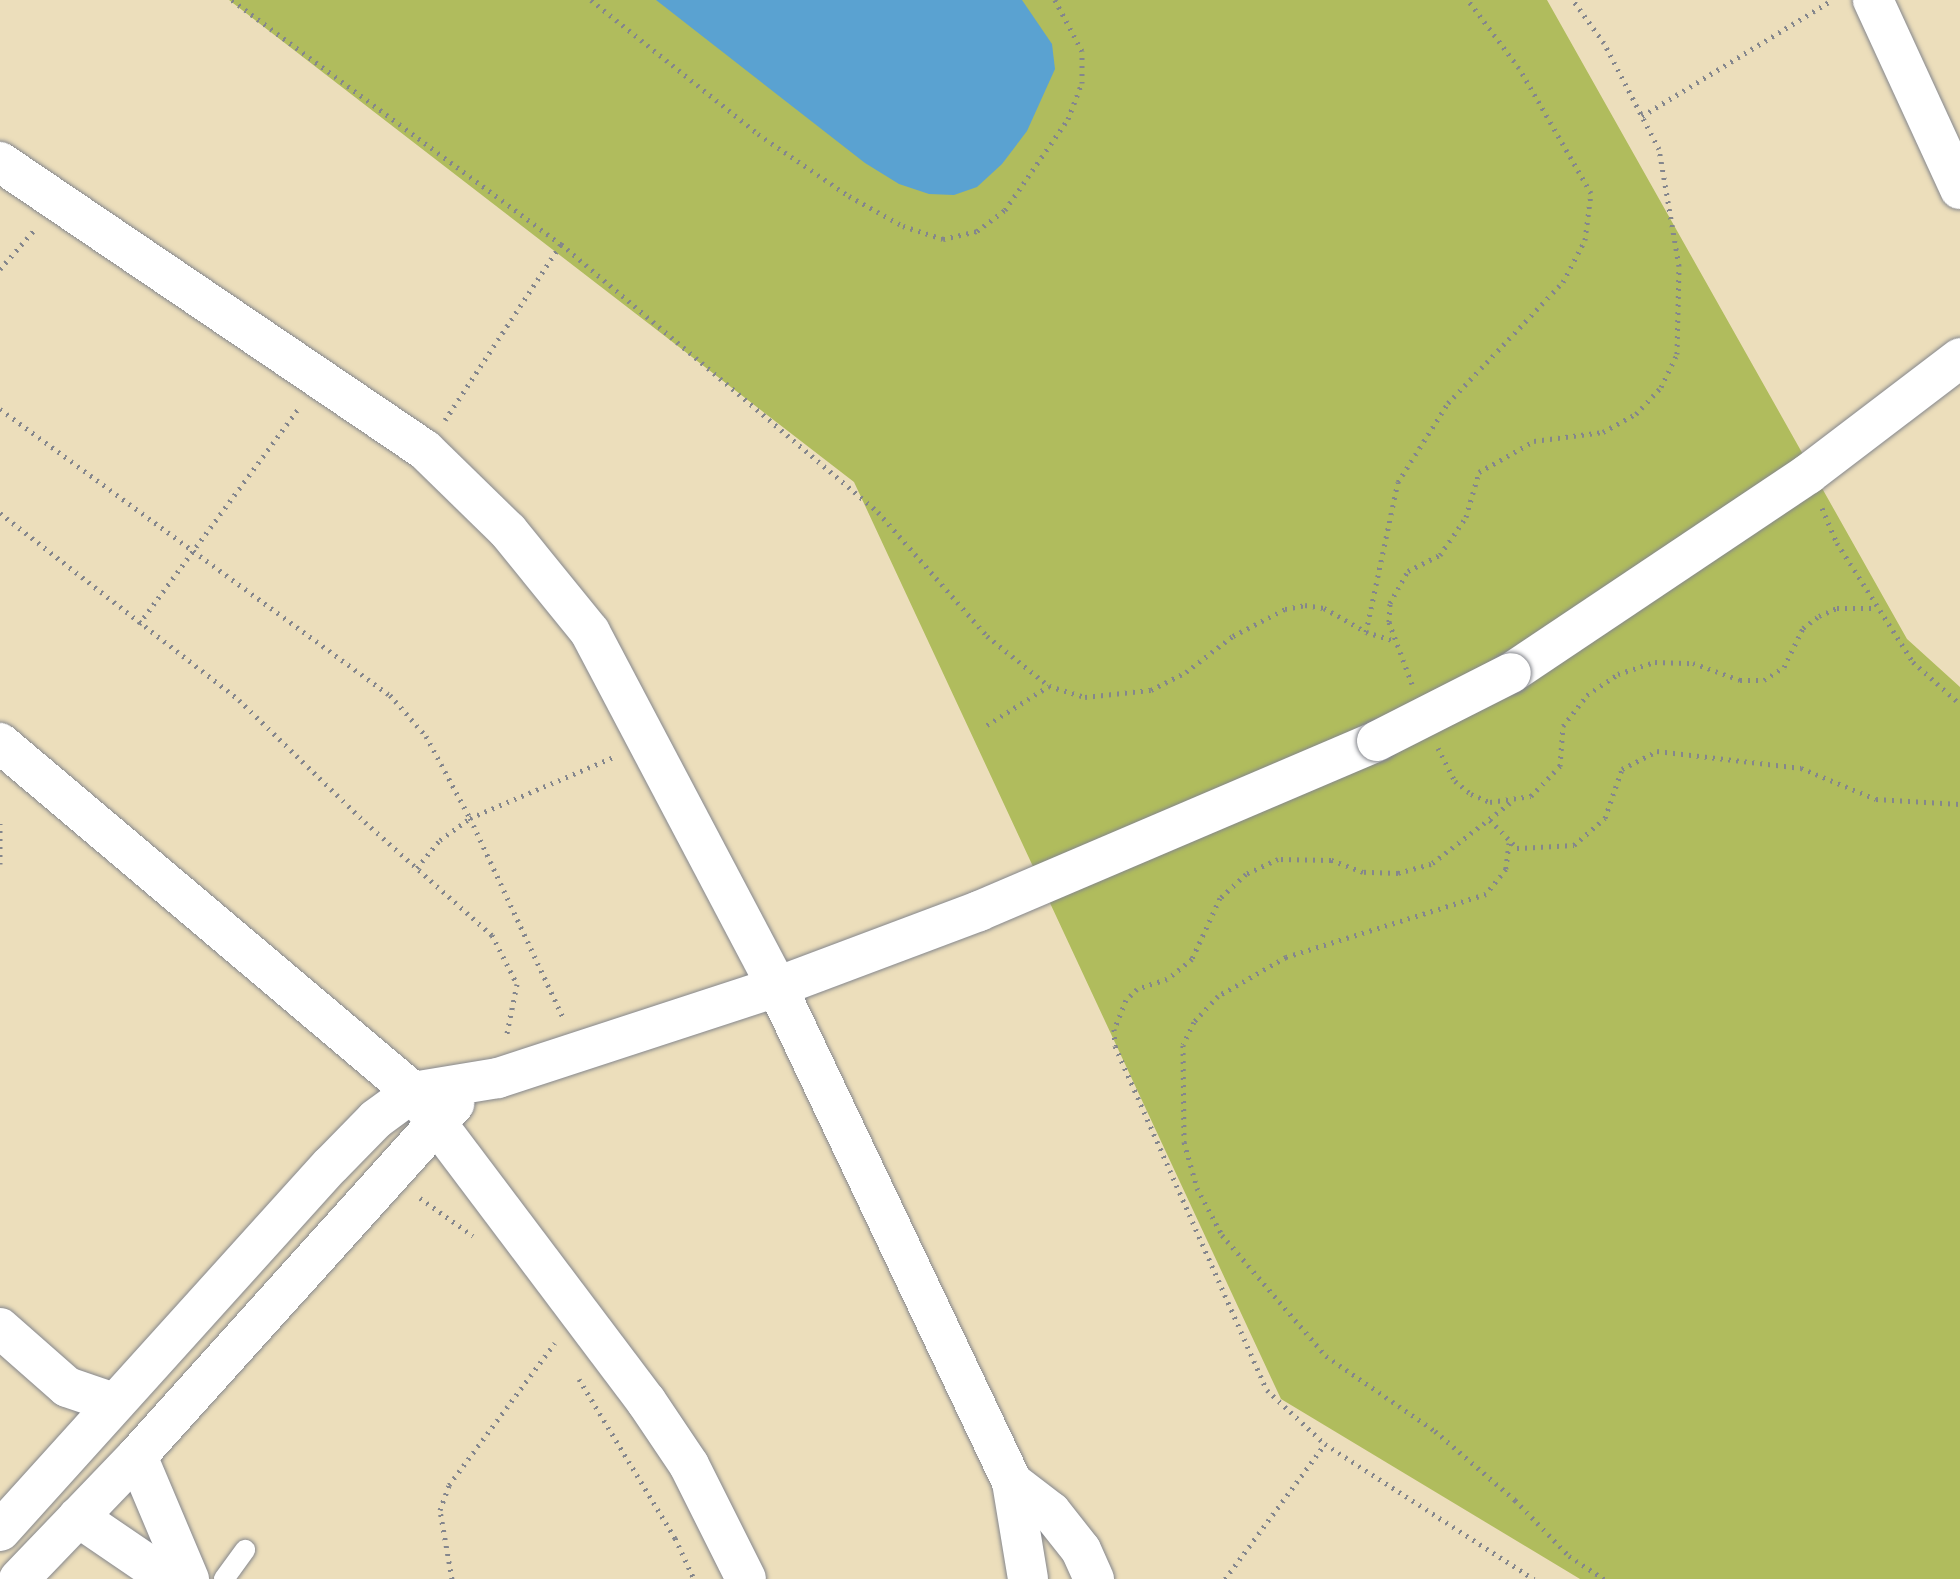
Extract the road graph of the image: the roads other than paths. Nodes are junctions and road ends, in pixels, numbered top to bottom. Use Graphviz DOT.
graph roads {
  1 [pos="1873,0"];
  2 [pos="0,162"];
  3 [pos="1960,189"];
  4 [pos="1960,358"];
  5 [pos="0,743"];
  6 [pos="777,987"];
  7 [pos="483,1083"];
  8 [pos="413,1092"];
  9 [pos="438,1123"];
  10 [pos="331,1165"];
  11 [pos="373,1190"];
  12 [pos="185,1324"];
  13 [pos="0,1328"];
  14 [pos="224,1358"];
  15 [pos="67,1387"];
  16 [pos="114,1403"];
  17 [pos="83,1439"];
  18 [pos="137,1456"];
  19 [pos="1012,1482"];
  20 [pos="78,1517"];
  21 [pos="0,1531"];
  22 [pos="245,1550"];
  23 [pos="19,1579"];
  24 [pos="169,1579"];
  25 [pos="189,1579"];
  26 [pos="224,1579"];
  27 [pos="746,1579"];
  28 [pos="1028,1579"];
  29 [pos="1094,1579"];
  1 -- 3 [label="street"];
  2 -- 6 [label="street"];
  4 -- 6 [label="street, bridge"];
  5 -- 8 [label="street"];
  6 -- 7 [label="street"];
  6 -- 19 [label="street"];
  7 -- 8 [label="street"];
  7 -- 9 [label="street"];
  8 -- 9 [label="street"];
  8 -- 10 [label="street"];
  9 -- 11 [label="street"];
  9 -- 27 [label="street"];
  10 -- 11 [label="street"];
  10 -- 12 [label="street"];
  11 -- 14 [label="street"];
  12 -- 14 [label="street"];
  12 -- 16 [label="street"];
  13 -- 15 [label="street"];
  14 -- 18 [label="street"];
  15 -- 16 [label="street"];
  15 -- 17 [label="street"];
  16 -- 17 [label="street"];
  17 -- 21 [label="street"];
  18 -- 20 [label="street"];
  18 -- 25 [label="street"];
  19 -- 28 [label="street"];
  19 -- 29 [label="street"];
  20 -- 23 [label="street"];
  20 -- 24 [label="street"];
  22 -- 26 [label="lane"];
}
